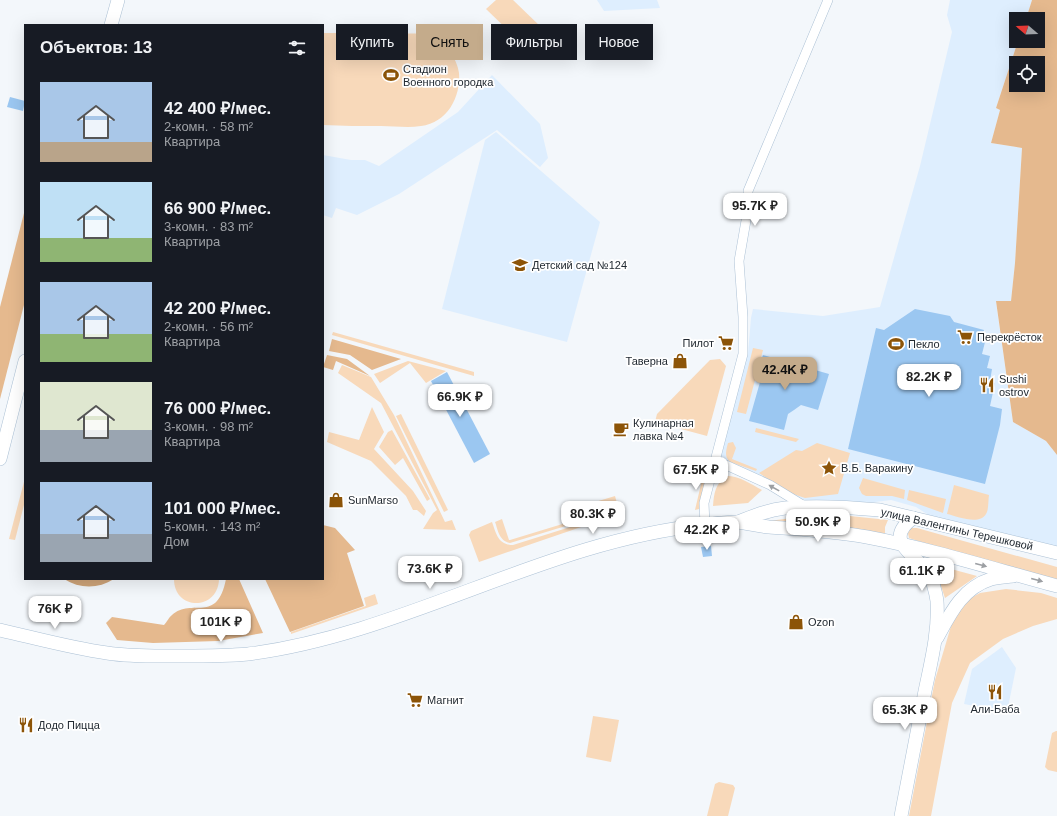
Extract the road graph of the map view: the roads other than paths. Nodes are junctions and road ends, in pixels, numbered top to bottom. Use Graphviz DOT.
graph roads {
  1 [pos="118,0"];
  2 [pos="828,0"];
  3 [pos="111,24"];
  4 [pos="24,365"];
  5 [pos="0,458"];
  6 [pos="715,460"];
  7 [pos="732,468"];
  8 [pos="709,483"];
  9 [pos="808,507"];
  10 [pos="913,518"];
  11 [pos="738,522"];
  12 [pos="705,525"];
  13 [pos="902,544"];
  14 [pos="1057,553"];
  15 [pos="1017,575"];
  16 [pos="1057,586"];
  17 [pos="0,630"];
  18 [pos="935,641"];
  19 [pos="901,816"];
  1 -- 3 [label="main road"];
  2 -- 6 [label="street"];
  4 -- 5 [label="main road"];
  6 -- 7 [label="street"];
  6 -- 8 [label="street"];
  7 -- 8 [label="street"];
  9 -- 7 [label="street, one-way"];
  8 -- 12 [label="street"];
  9 -- 10 [label="main road, улица Валентины Терешковой"];
  9 -- 11 [label="main road, улица Валентины Терешковой"];
  10 -- 13 [label="main road"];
  10 -- 14 [label="main road, улица Валентины Терешковой"];
  11 -- 12 [label="main road, улица Валентины Терешковой"];
  11 -- 13 [label="main road, улица Валентины Терешковой"];
  12 -- 17 [label="main road, улица Валентины Терешковой"];
  13 -- 15 [label="main road, улица Валентины Терешковой, one-way"];
  13 -- 18 [label="main road"];
  15 -- 16 [label="main road, улица Валентины Терешковой, one-way"];
  15 -- 18 [label="main road"];
  18 -- 19 [label="main road"];
}
